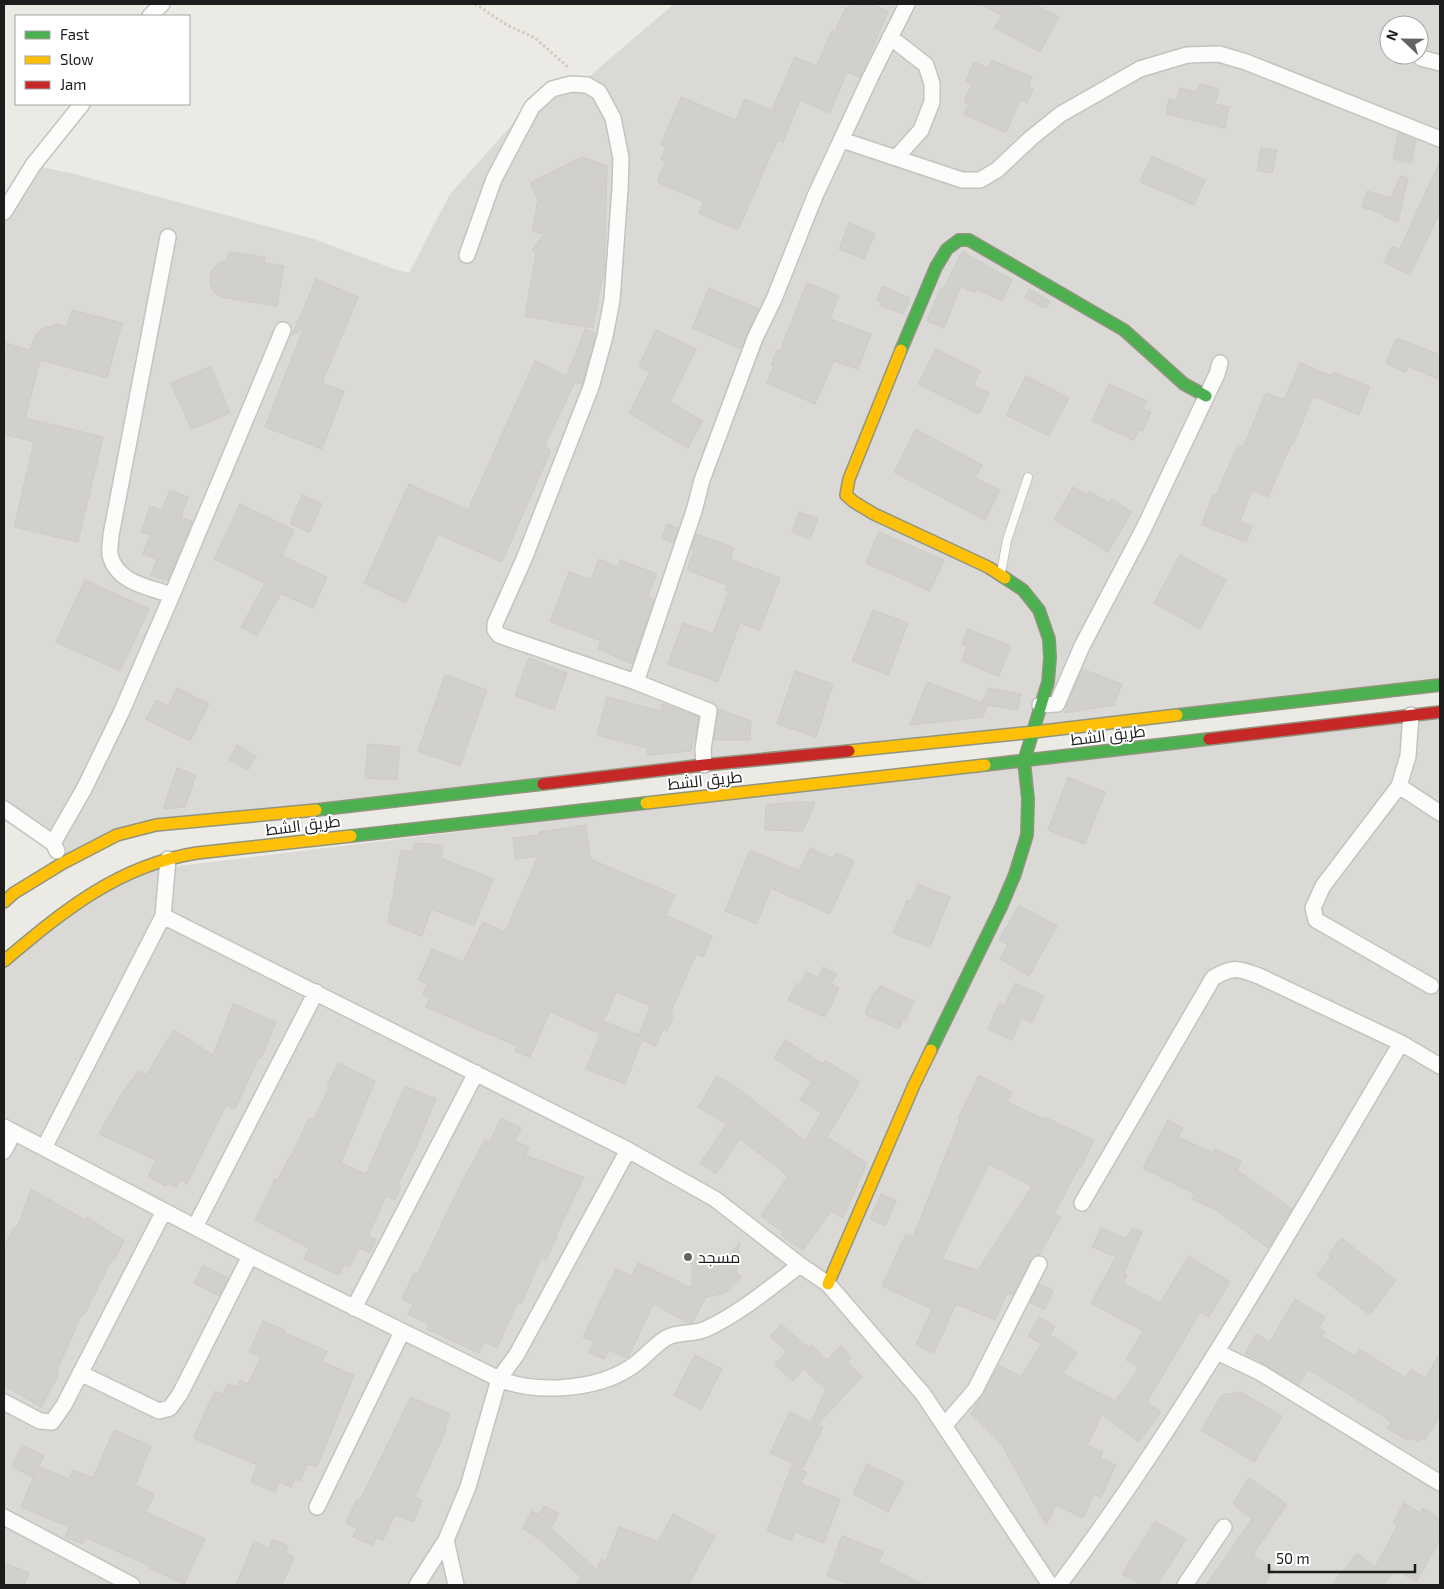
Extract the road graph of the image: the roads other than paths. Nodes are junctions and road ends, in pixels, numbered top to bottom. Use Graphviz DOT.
graph roads {
  1 [pos="162,4"];
  2 [pos="907,4"];
  3 [pos="151,15"];
  4 [pos="890,37"];
  5 [pos="81,105"];
  6 [pos="1440,139"];
  7 [pos="842,140"];
  8 [pos="896,158"];
  9 [pos="4,212"];
  10 [pos="168,237"];
  11 [pos="467,255"];
  12 [pos="283,330"];
  13 [pos="1220,363"];
  14 [pos="1206,396"];
  15 [pos="1028,477"];
  16 [pos="1000,575"];
  17 [pos="172,595"];
  18 [pos="636,682"];
  19 [pos="1440,685"];
  20 [pos="1040,705"];
  21 [pos="1440,712"];
  22 [pos="1411,715"];
  23 [pos="1034,732"];
  24 [pos="1024,761"];
  25 [pos="704,766"];
  26 [pos="1399,786"];
  27 [pos="4,808"];
  28 [pos="1440,813"];
  29 [pos="53,843"];
  30 [pos="168,859"];
  31 [pos="63,864"];
  32 [pos="4,902"];
  33 [pos="163,916"];
  34 [pos="4,960"];
  35 [pos="1431,986"];
  36 [pos="316,992"];
  37 [pos="1401,1043"];
  38 [pos="1440,1066"];
  39 [pos="476,1072"];
  40 [pos="9,1130"];
  41 [pos="44,1148"];
  42 [pos="628,1150"];
  43 [pos="4,1151"];
  44 [pos="1082,1202"];
  45 [pos="164,1211"];
  46 [pos="195,1227"];
  47 [pos="250,1256"];
  48 [pos="1039,1264"];
  49 [pos="800,1265"];
  50 [pos="828,1284"];
  51 [pos="354,1308"];
  52 [pos="402,1332"];
  53 [pos="1217,1352"];
  54 [pos="80,1373"];
  55 [pos="499,1378"];
  56 [pos="4,1402"];
  57 [pos="944,1426"];
  58 [pos="1440,1483"];
  59 [pos="317,1507"];
  60 [pos="4,1517"];
  61 [pos="1224,1527"];
  62 [pos="446,1540"];
  63 [pos="132,1585"];
  64 [pos="416,1585"];
  65 [pos="456,1585"];
  66 [pos="1050,1585"];
  67 [pos="1059,1585"];
  68 [pos="1184,1585"];
  1 -- 3 [label="street"];
  2 -- 4 [label="street"];
  4 -- 7 [label="street"];
  4 -- 8 [label="street"];
  5 -- 9 [label="street"];
  6 -- 8 [label="street"];
  7 -- 8 [label="street"];
  7 -- 18 [label="street"];
  10 -- 17 [label="street"];
  11 -- 18 [label="street"];
  12 -- 17 [label="street"];
  13 -- 14 [label="street"];
  14 -- 16 [label="main road"];
  14 -- 20 [label="street"];
  15 -- 16 [label="lane"];
  16 -- 20 [label="main road"];
  17 -- 29 [label="street"];
  18 -- 25 [label="street"];
  19 -- 23 [label="main road, طريق الشط"];
  20 -- 23 [label="main road"];
  21 -- 22 [label="main road, طريق الشط"];
  22 -- 24 [label="main road, طريق الشط"];
  22 -- 26 [label="street"];
  23 -- 24 [label="main road"];
  23 -- 25 [label="main road, طريق الشط"];
  24 -- 30 [label="main road, طريق الشط"];
  24 -- 50 [label="main road"];
  25 -- 31 [label="main road, طريق الشط"];
  26 -- 28 [label="street"];
  26 -- 35 [label="street"];
  27 -- 29 [label="street"];
  29 -- 31 [label="street"];
  30 -- 33 [label="street"];
  30 -- 34 [label="main road, طريق الشط"];
  31 -- 32 [label="main road, طريق الشط"];
  33 -- 36 [label="street"];
  33 -- 41 [label="street"];
  36 -- 39 [label="street"];
  36 -- 46 [label="street"];
  37 -- 38 [label="street"];
  37 -- 44 [label="street"];
  37 -- 53 [label="street"];
  39 -- 42 [label="street"];
  39 -- 51 [label="street"];
  40 -- 41 [label="street"];
  40 -- 43 [label="street"];
  41 -- 45 [label="street"];
  42 -- 49 [label="street"];
  42 -- 55 [label="street"];
  45 -- 46 [label="street"];
  45 -- 54 [label="street"];
  46 -- 47 [label="street"];
  47 -- 51 [label="street"];
  47 -- 54 [label="street"];
  48 -- 57 [label="street"];
  49 -- 50 [label="street"];
  49 -- 55 [label="street"];
  50 -- 57 [label="street"];
  51 -- 52 [label="street"];
  52 -- 55 [label="street"];
  52 -- 59 [label="street"];
  53 -- 58 [label="street"];
  53 -- 67 [label="street"];
  54 -- 56 [label="street"];
  55 -- 62 [label="street"];
  57 -- 66 [label="street"];
  60 -- 63 [label="street"];
  61 -- 68 [label="street"];
  62 -- 64 [label="street"];
  62 -- 65 [label="street"];
}
